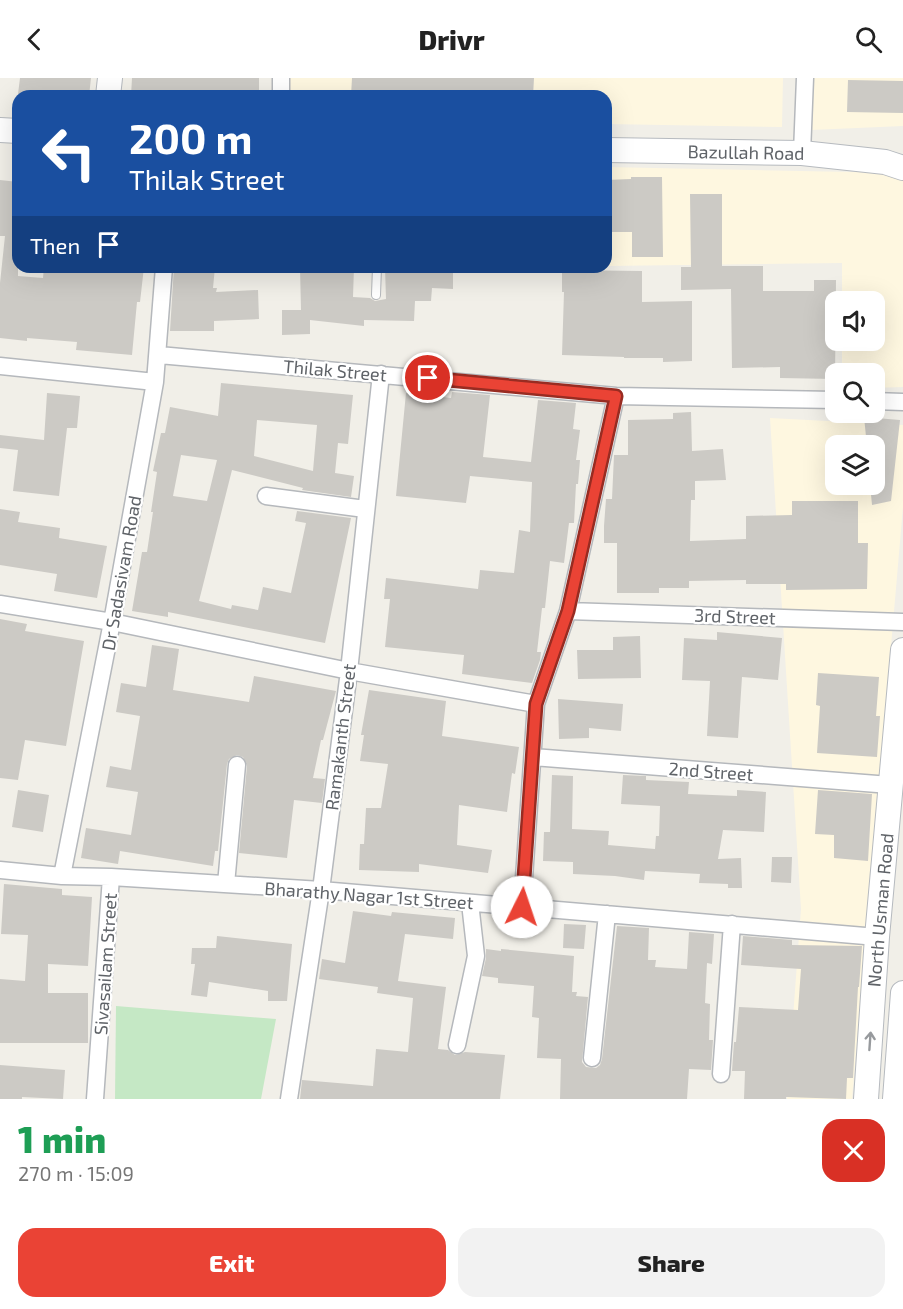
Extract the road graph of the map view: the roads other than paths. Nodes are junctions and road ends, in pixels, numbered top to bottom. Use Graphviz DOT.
graph roads {
  1 [pos="805,78"];
  2 [pos="612,150"];
  3 [pos="802,153"];
  4 [pos="897,162"];
  5 [pos="164,273"];
  6 [pos="377,273"];
  7 [pos="376,295"];
  8 [pos="159,355"];
  9 [pos="0,366"];
  10 [pos="381,374"];
  11 [pos="155,382"];
  12 [pos="616,396"];
  13 [pos="825,400"];
  14 [pos="885,401"];
  15 [pos="903,402"];
  16 [pos="266,496"];
  17 [pos="365,509"];
  18 [pos="0,604"];
  19 [pos="568,611"];
  20 [pos="112,622"];
  21 [pos="903,622"];
  22 [pos="903,650"];
  23 [pos="349,671"];
  24 [pos="536,704"];
  25 [pos="533,757"];
  26 [pos="237,765"];
  27 [pos="890,785"];
  28 [pos="0,870"];
  29 [pos="62,876"];
  30 [pos="111,877"];
  31 [pos="226,884"];
  32 [pos="321,890"];
  33 [pos="470,903"];
  34 [pos="522,907"];
  35 [pos="607,914"];
  36 [pos="732,924"];
  37 [pos="877,937"];
  38 [pos="903,1007"];
  39 [pos="457,1045"];
  40 [pos="592,1058"];
  41 [pos="721,1074"];
  42 [pos="95,1099"];
  43 [pos="289,1099"];
  44 [pos="866,1099"];
  45 [pos="895,1099"];
  1 -- 3 [label="street"];
  2 -- 3 [label="main road, Bazullah Road"];
  3 -- 4 [label="main road, Bazullah Road"];
  5 -- 8 [label="street, Dr Sadasivam Road"];
  6 -- 7 [label="lane"];
  8 -- 10 [label="street, Thilak Street"];
  8 -- 11 [label="street, Dr Sadasivam Road"];
  9 -- 11 [label="street"];
  10 -- 12 [label="street, Thilak Street"];
  10 -- 17 [label="street, Ramakanth Street"];
  11 -- 20 [label="street, Dr Sadasivam Road"];
  12 -- 13 [label="street, Thilak Street"];
  12 -- 19 [label="street"];
  14 -- 15 [label="street"];
  16 -- 17 [label="street"];
  17 -- 23 [label="street, Ramakanth Street"];
  18 -- 20 [label="street"];
  19 -- 21 [label="street, 3rd Street"];
  19 -- 24 [label="street"];
  20 -- 23 [label="street"];
  20 -- 29 [label="street, Dr Sadasivam Road"];
  22 -- 27 [label="main road, North Usman Road"];
  23 -- 24 [label="street"];
  23 -- 32 [label="street, Ramakanth Street"];
  24 -- 25 [label="street"];
  25 -- 27 [label="street, 2nd Street"];
  25 -- 34 [label="street"];
  26 -- 31 [label="street"];
  27 -- 37 [label="main road, North Usman Road"];
  28 -- 29 [label="street, Sivasailam Street"];
  29 -- 30 [label="street, Sivasailam Street"];
  30 -- 31 [label="street, Bharathy Nagar 1st Street"];
  30 -- 42 [label="street, Sivasailam Street"];
  31 -- 32 [label="street, Bharathy Nagar 1st Street"];
  32 -- 33 [label="street, Bharathy Nagar 1st Street"];
  32 -- 43 [label="street, Ramakanth Street"];
  33 -- 34 [label="street, Bharathy Nagar 1st Street"];
  33 -- 39 [label="street"];
  34 -- 35 [label="street, Bharathy Nagar 1st Street"];
  35 -- 36 [label="street, Bharathy Nagar 1st Street"];
  35 -- 40 [label="street"];
  36 -- 37 [label="street, Bharathy Nagar 1st Street"];
  36 -- 41 [label="street"];
  44 -- 37 [label="main road, North Usman Road, one-way"];
  38 -- 45 [label="main road"];
}
